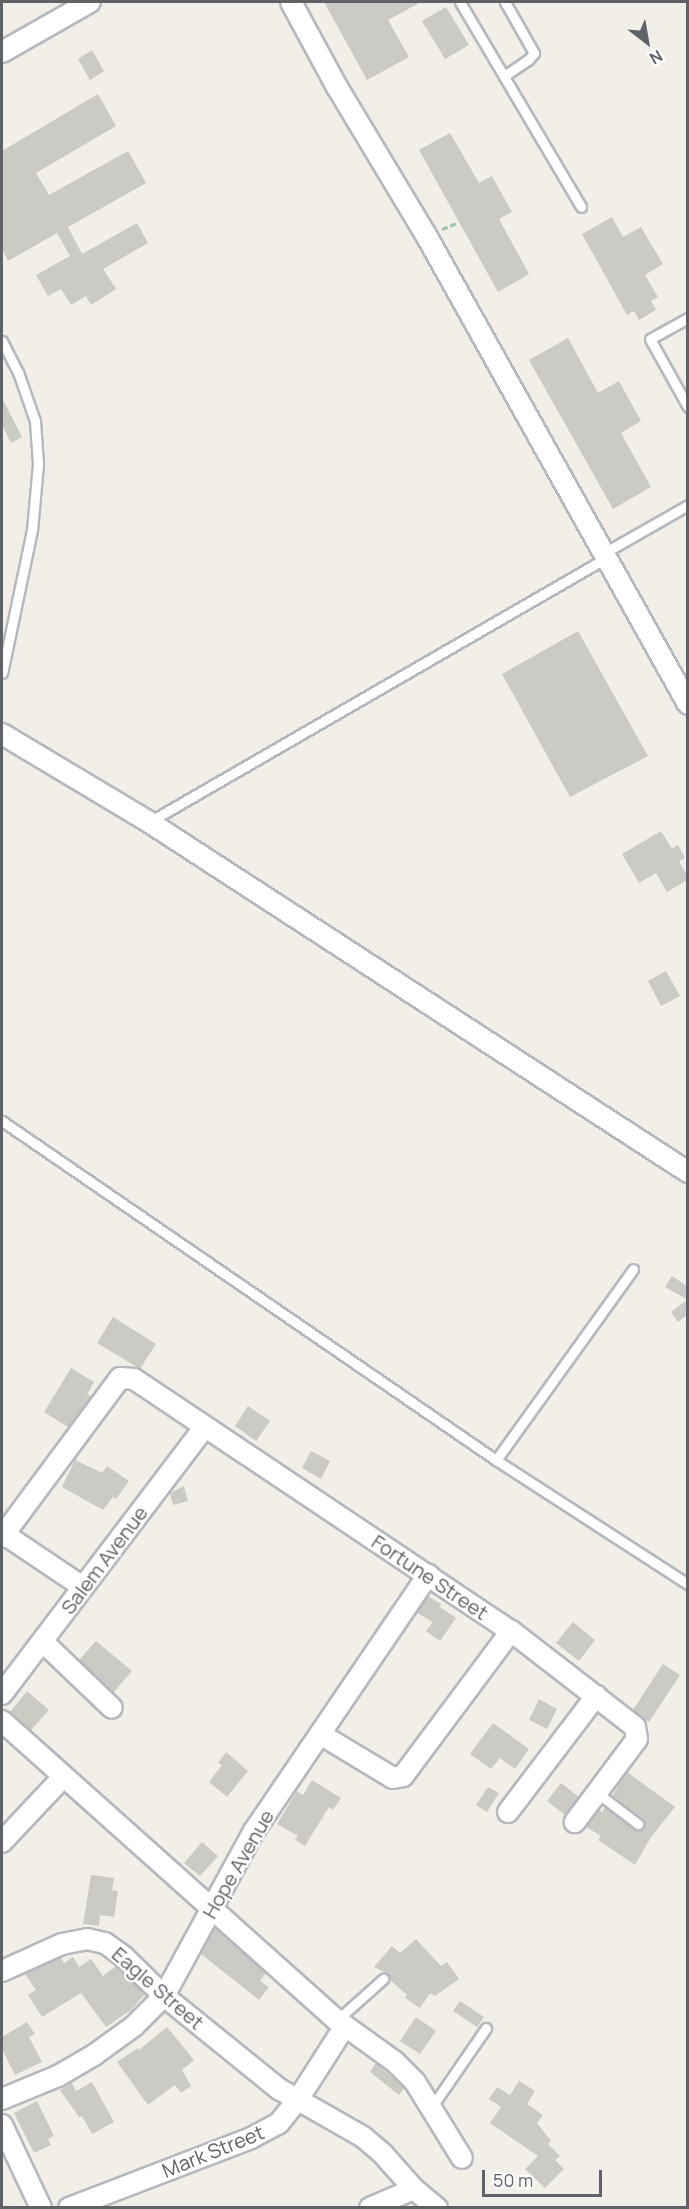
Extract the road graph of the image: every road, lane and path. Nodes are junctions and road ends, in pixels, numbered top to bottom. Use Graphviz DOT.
graph roads {
  1 [pos="90,2"];
  2 [pos="291,2"];
  3 [pos="460,2"];
  4 [pos="505,2"];
  5 [pos="2,52"];
  6 [pos="504,76"];
  7 [pos="581,207"];
  8 [pos="687,318"];
  9 [pos="2,342"];
  10 [pos="687,407"];
  11 [pos="687,505"];
  12 [pos="605,556"];
  13 [pos="2,674"];
  14 [pos="687,704"];
  15 [pos="2,734"];
  16 [pos="149,822"];
  17 [pos="2,1121"];
  18 [pos="687,1172"];
  19 [pos="633,1269"];
  20 [pos="205,1427"];
  21 [pos="496,1460"];
  22 [pos="3,1536"];
  23 [pos="428,1575"];
  24 [pos="687,1584"];
  25 [pos="83,1587"];
  26 [pos="511,1631"];
  27 [pos="43,1642"];
  28 [pos="2,1694"];
  29 [pos="596,1696"];
  30 [pos="112,1708"];
  31 [pos="2,1721"];
  32 [pos="320,1734"];
  33 [pos="63,1777"];
  34 [pos="596,1792"];
  35 [pos="508,1812"];
  36 [pos="574,1822"];
  37 [pos="638,1824"];
  38 [pos="2,1842"];
  39 [pos="211,1910"];
  40 [pos="2,1971"];
  41 [pos="383,1979"];
  42 [pos="164,1996"];
  43 [pos="341,2023"];
  44 [pos="486,2028"];
  45 [pos="2,2099"];
  46 [pos="297,2101"];
  47 [pos="430,2110"];
  48 [pos="2,2125"];
  49 [pos="462,2158"];
  50 [pos="414,2189"];
  51 [pos="41,2208"];
  52 [pos="69,2208"];
  53 [pos="370,2208"];
  54 [pos="437,2208"];
  1 -- 5 [label="street"];
  2 -- 12 [label="street"];
  3 -- 6 [label="lane"];
  4 -- 6 [label="lane"];
  6 -- 7 [label="lane"];
  8 -- 10 [label="lane"];
  9 -- 13 [label="lane"];
  11 -- 12 [label="lane"];
  12 -- 14 [label="street"];
  12 -- 16 [label="lane"];
  15 -- 16 [label="street"];
  16 -- 18 [label="street"];
  17 -- 21 [label="lane"];
  19 -- 21 [label="lane"];
  20 -- 22 [label="street, Fortune Street"];
  20 -- 23 [label="street, Fortune Street"];
  20 -- 25 [label="street, Salem Avenue"];
  21 -- 24 [label="lane"];
  22 -- 25 [label="street"];
  23 -- 26 [label="street, Fortune Street"];
  23 -- 32 [label="street, Hope Avenue"];
  25 -- 27 [label="street, Salem Avenue"];
  26 -- 29 [label="street, Fortune Street"];
  26 -- 32 [label="street"];
  27 -- 28 [label="street, Salem Avenue"];
  27 -- 30 [label="street"];
  29 -- 34 [label="street, Fortune Street"];
  29 -- 35 [label="street"];
  31 -- 33 [label="street"];
  32 -- 39 [label="street, Hope Avenue"];
  33 -- 38 [label="street"];
  33 -- 39 [label="street"];
  34 -- 36 [label="street, Fortune Street"];
  34 -- 37 [label="lane"];
  39 -- 42 [label="street, Hope Avenue"];
  39 -- 43 [label="street"];
  40 -- 42 [label="street, Eagle Street"];
  41 -- 43 [label="lane"];
  42 -- 45 [label="street, Hope Avenue"];
  42 -- 46 [label="street, Eagle Street"];
  43 -- 46 [label="street, Mark Street"];
  43 -- 47 [label="street"];
  44 -- 47 [label="lane"];
  46 -- 50 [label="street, Eagle Street"];
  46 -- 52 [label="street, Mark Street"];
  47 -- 49 [label="street"];
  48 -- 51 [label="street"];
  50 -- 53 [label="street"];
  50 -- 54 [label="street, Eagle Street"];
}
